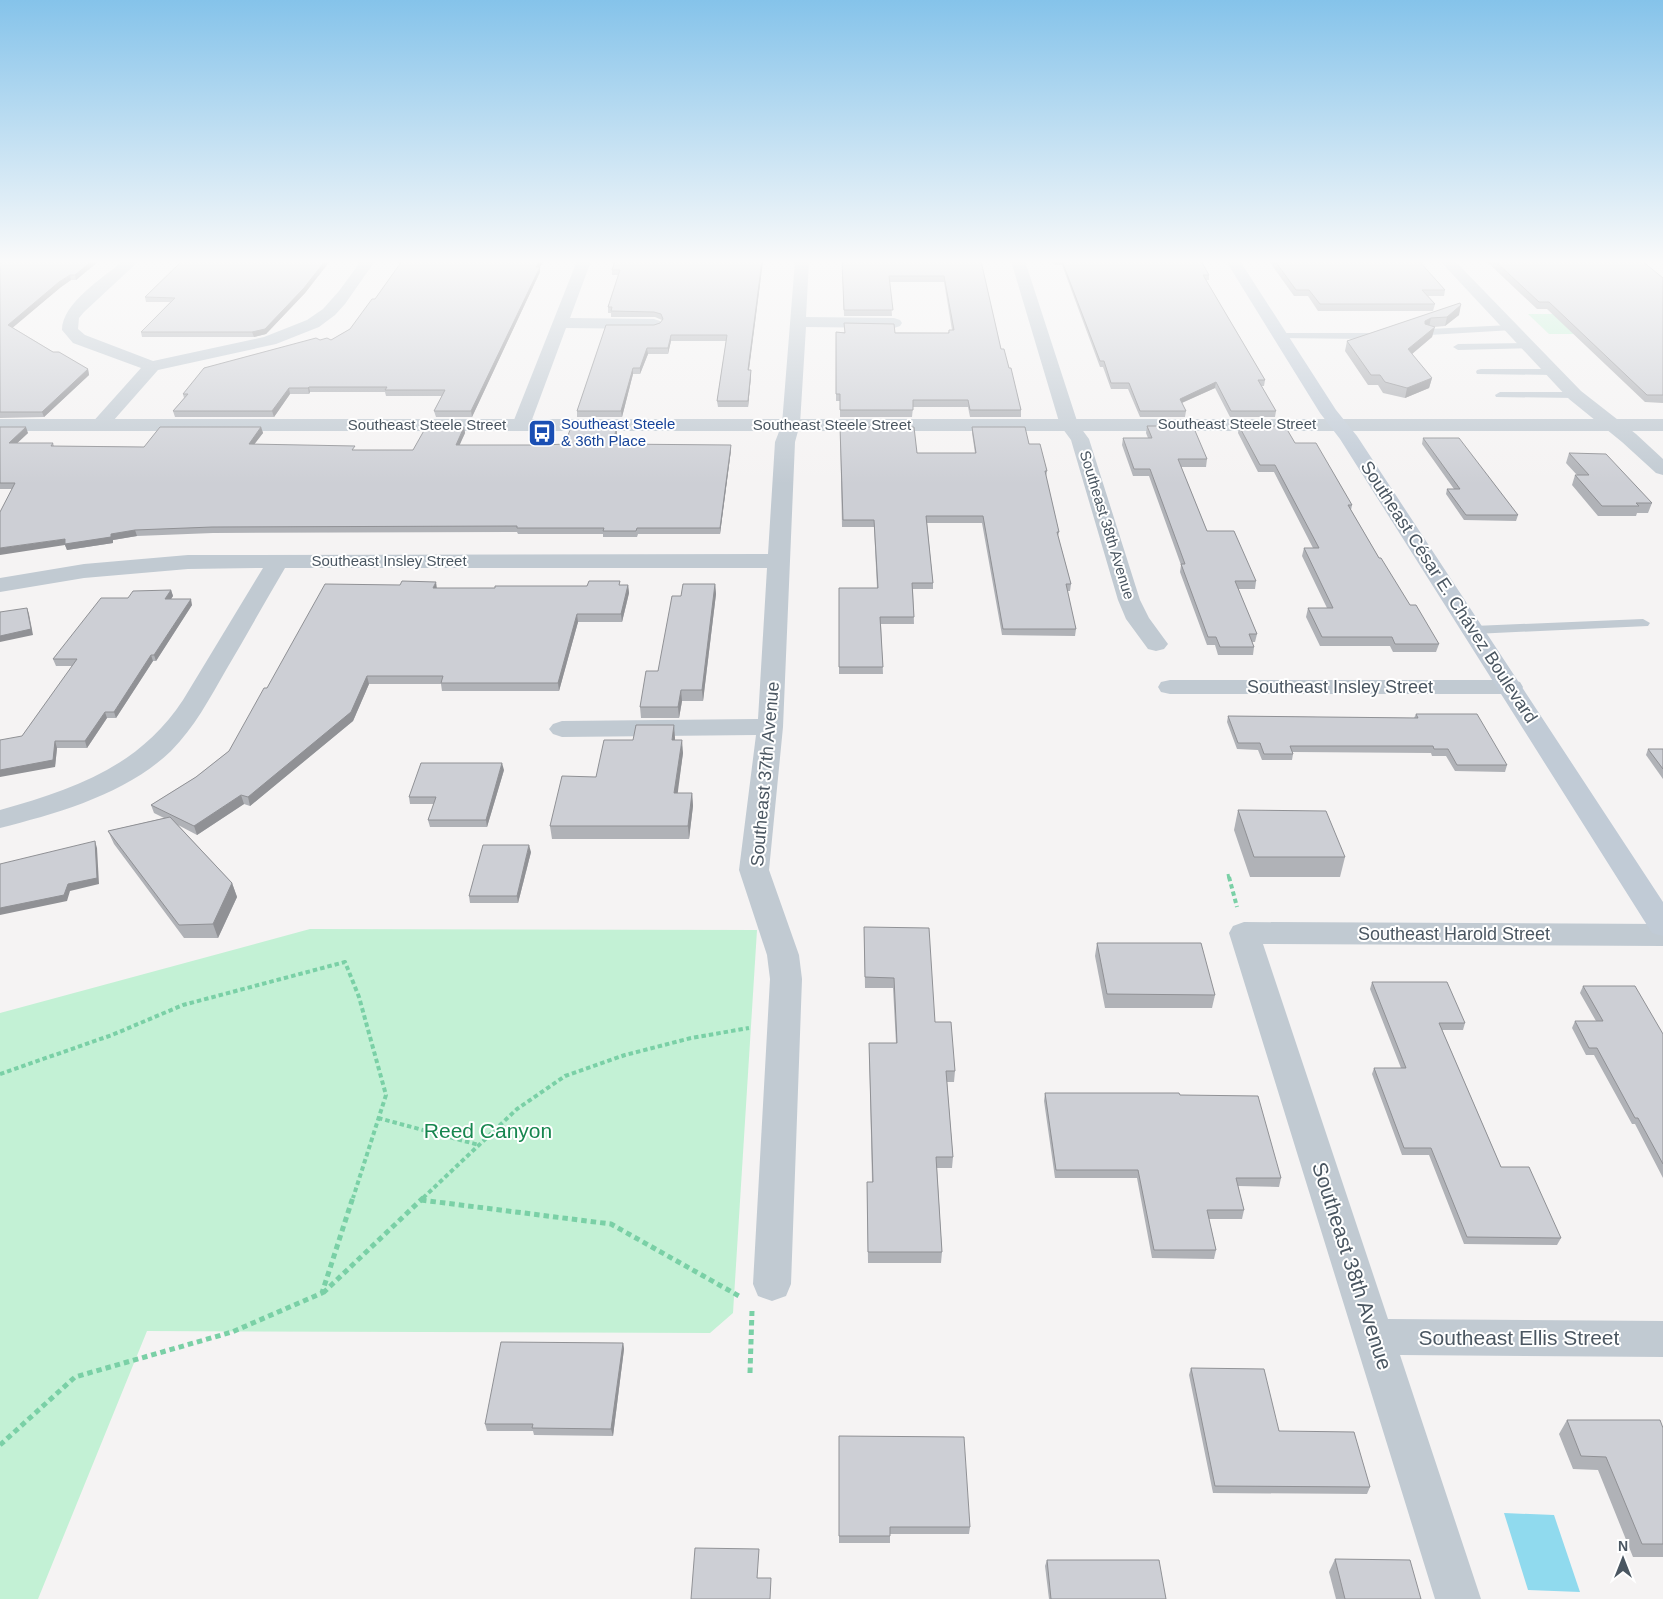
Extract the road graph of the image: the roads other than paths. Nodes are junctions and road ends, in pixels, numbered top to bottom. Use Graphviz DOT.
graph roads {
  1 [pos="76,336"];
  2 [pos="282,336"];
  3 [pos="555,336"];
  4 [pos="798,336"];
  5 [pos="1041,336"];
  6 [pos="1280,336"];
  7 [pos="1368,336"];
  8 [pos="1518,336"];
  9 [pos="1458,346"];
  10 [pos="1528,346"];
  11 [pos="152,366"];
  12 [pos="1481,372"];
  13 [pos="1552,372"];
  14 [pos="1500,395"];
  15 [pos="1575,395"];
  16 [pos="791,424"];
  17 [pos="1338,424"];
  18 [pos="1611,424"];
  19 [pos="0,425"];
  20 [pos="98,425"];
  21 [pos="521,425"];
  22 [pos="1069,425"];
  23 [pos="1663,425"];
  24 [pos="1663,469"];
  25 [pos="278,561"];
  26 [pos="780,561"];
  27 [pos="0,585"];
  28 [pos="1643,623"];
  29 [pos="1474,630"];
  30 [pos="1156,644"];
  31 [pos="1170,687"];
  32 [pos="1511,687"];
  33 [pos="770,727"];
  34 [pos="562,728"];
  35 [pos="0,819"];
  36 [pos="1663,926"];
  37 [pos="1244,933"];
  38 [pos="1663,935"];
  39 [pos="762,1294"];
  40 [pos="1376,1337"];
  41 [pos="1663,1339"];
  42 [pos="1458,1599"];
  1 -- 11 [label="street"];
  2 -- 11 [label="street"];
  3 -- 21 [label="street"];
  4 -- 16 [label="street, Southeast 37th Avenue"];
  5 -- 22 [label="street, Southeast 38th Avenue"];
  6 -- 7 [label="lane"];
  6 -- 17 [label="main road, Southeast César E. Chávez Boulevard"];
  8 -- 10 [label="street"];
  9 -- 10 [label="lane"];
  10 -- 13 [label="street"];
  11 -- 20 [label="street"];
  12 -- 13 [label="lane"];
  13 -- 15 [label="street"];
  14 -- 15 [label="lane"];
  15 -- 18 [label="street"];
  16 -- 21 [label="street, Southeast Steele Street"];
  16 -- 22 [label="street, Southeast Steele Street"];
  16 -- 26 [label="street, Southeast 37th Avenue"];
  17 -- 18 [label="street, Southeast Steele Street"];
  17 -- 22 [label="street, Southeast Steele Street"];
  17 -- 29 [label="main road, Southeast César E. Chávez Boulevard"];
  18 -- 23 [label="street, Southeast Steele Street"];
  18 -- 24 [label="street"];
  19 -- 20 [label="street, Southeast Steele Street"];
  20 -- 21 [label="street, Southeast Steele Street"];
  22 -- 30 [label="street, Southeast 38th Avenue"];
  25 -- 26 [label="street, Southeast Insley Street"];
  25 -- 27 [label="street, Southeast Insley Street"];
  25 -- 35 [label="street"];
  26 -- 33 [label="street, Southeast 37th Avenue"];
  28 -- 29 [label="lane"];
  29 -- 32 [label="main road, Southeast César E. Chávez Boulevard"];
  31 -- 32 [label="street, Southeast Insley Street"];
  32 -- 36 [label="main road, Southeast César E. Chávez Boulevard"];
  33 -- 34 [label="street"];
  33 -- 39 [label="street, Southeast 37th Avenue"];
  37 -- 38 [label="street, Southeast Harold Street"];
  37 -- 40 [label="street, Southeast 38th Avenue"];
  40 -- 41 [label="street, Southeast Ellis Street"];
  40 -- 42 [label="street, Southeast 38th Avenue"];
}
